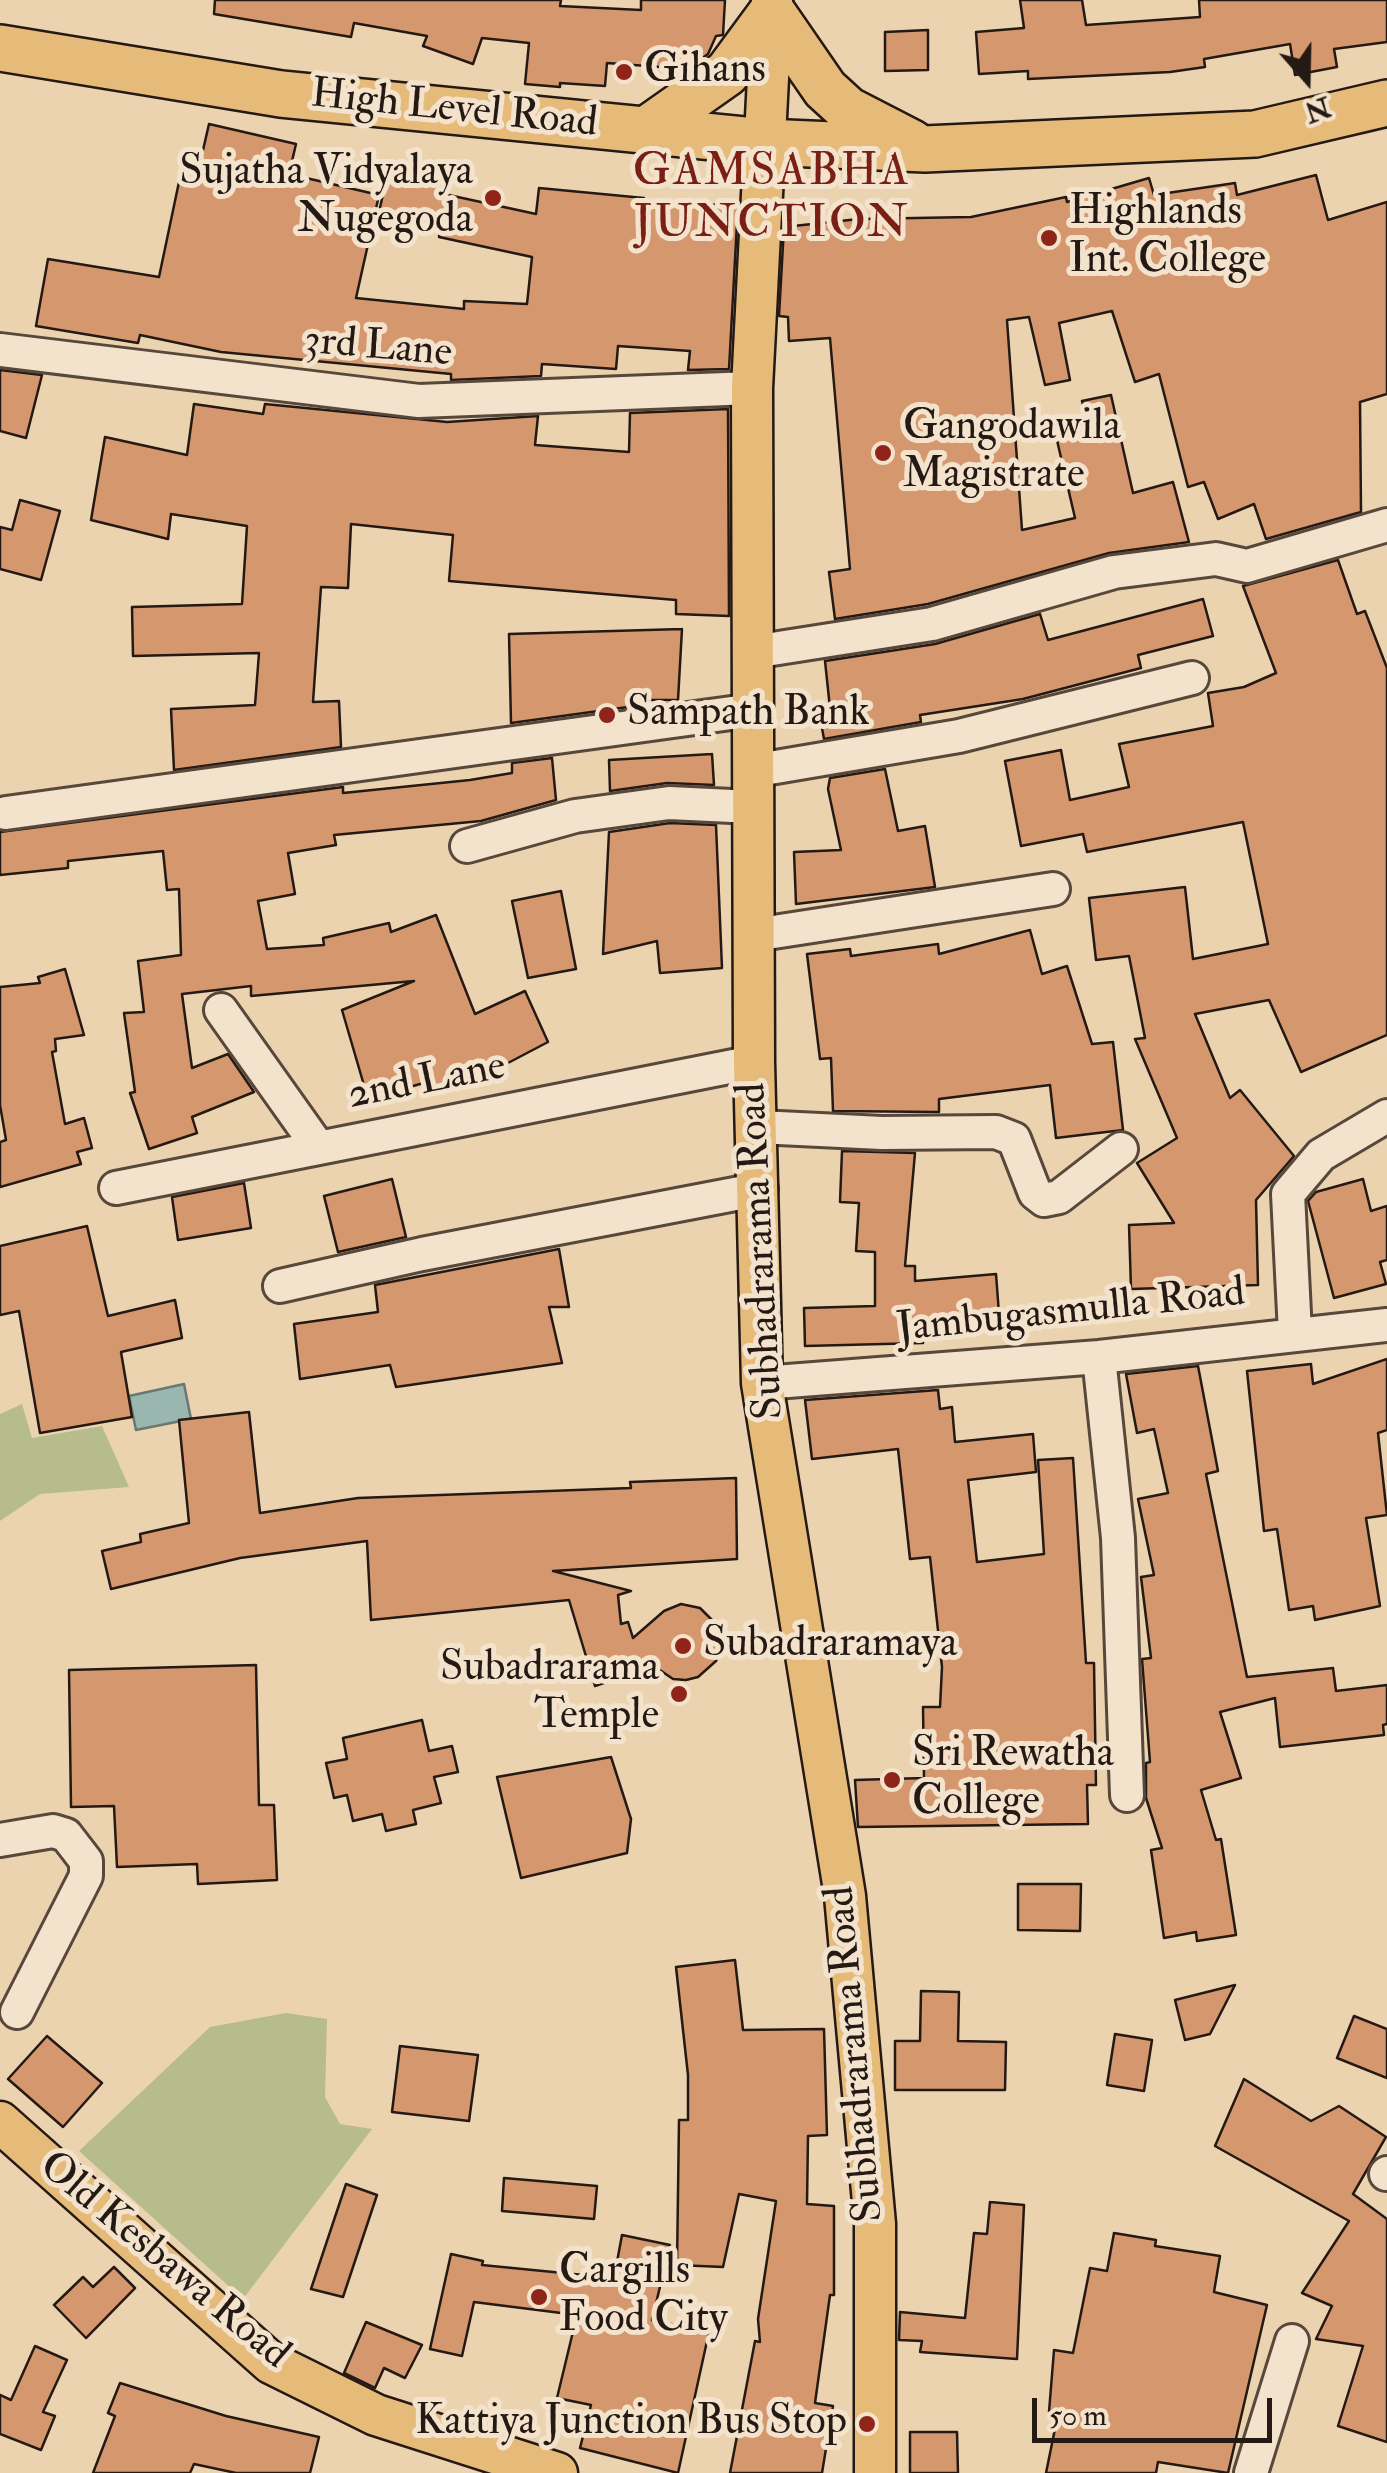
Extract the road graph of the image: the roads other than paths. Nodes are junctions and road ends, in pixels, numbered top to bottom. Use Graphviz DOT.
graph roads {
  1 [pos="772,6"];
  2 [pos="0,48"];
  3 [pos="1387,103"];
  4 [pos="646,130"];
  5 [pos="764,142"];
  6 [pos="924,149"];
  7 [pos="0,350"];
  8 [pos="752,388"];
  9 [pos="1387,525"];
  10 [pos="752,652"];
  11 [pos="1192,678"];
  12 [pos="753,710"];
  13 [pos="753,789"];
  14 [pos="6,813"];
  15 [pos="467,846"];
  16 [pos="1053,889"];
  17 [pos="754,934"];
  18 [pos="221,1010"];
  19 [pos="754,1062"];
  20 [pos="1387,1116"];
  21 [pos="758,1127"];
  22 [pos="319,1148"];
  23 [pos="1121,1149"];
  24 [pos="116,1188"];
  25 [pos="761,1189"];
  26 [pos="280,1286"];
  27 [pos="1387,1325"];
  28 [pos="1295,1334"];
  29 [pos="1099,1357"];
  30 [pos="762,1383"];
  31 [pos="1127,1795"];
  32 [pos="0,1840"];
  33 [pos="17,2012"];
  34 [pos="0,2122"];
  35 [pos="1292,2341"];
  36 [pos="557,2473"];
  37 [pos="875,2473"];
  38 [pos="1251,2473"];
  1 -- 4 [label="highway"];
  1 -- 5 [label="main road, Subhadrarama Road"];
  1 -- 6 [label="highway"];
  2 -- 4 [label="highway, High Level Road"];
  3 -- 6 [label="highway, High Level Road"];
  4 -- 5 [label="highway, High Level Road"];
  5 -- 6 [label="highway, High Level Road"];
  5 -- 8 [label="main road, Subhadrarama Road"];
  7 -- 8 [label="street, 3rd Lane"];
  8 -- 10 [label="main road, Subhadrarama Road"];
  9 -- 10 [label="street"];
  10 -- 12 [label="main road, Subhadrarama Road"];
  11 -- 13 [label="street"];
  12 -- 13 [label="main road, Subhadrarama Road"];
  12 -- 14 [label="street"];
  13 -- 15 [label="street"];
  13 -- 17 [label="main road, Subhadrarama Road"];
  16 -- 17 [label="street"];
  17 -- 19 [label="main road, Subhadrarama Road"];
  18 -- 22 [label="street"];
  19 -- 21 [label="main road, Subhadrarama Road"];
  19 -- 22 [label="street, 2nd Lane"];
  20 -- 28 [label="street"];
  21 -- 23 [label="street"];
  21 -- 25 [label="main road, Subhadrarama Road"];
  22 -- 24 [label="street, 2nd Lane"];
  25 -- 26 [label="street"];
  25 -- 30 [label="main road, Subhadrarama Road"];
  27 -- 28 [label="street, Jambugasmulla Road"];
  28 -- 29 [label="street, Jambugasmulla Road"];
  29 -- 30 [label="street, Jambugasmulla Road"];
  29 -- 31 [label="street"];
  30 -- 37 [label="main road, Subhadrarama Road"];
  32 -- 33 [label="street"];
  34 -- 36 [label="main road, Old Kesbawa Road"];
  35 -- 38 [label="street"];
}
